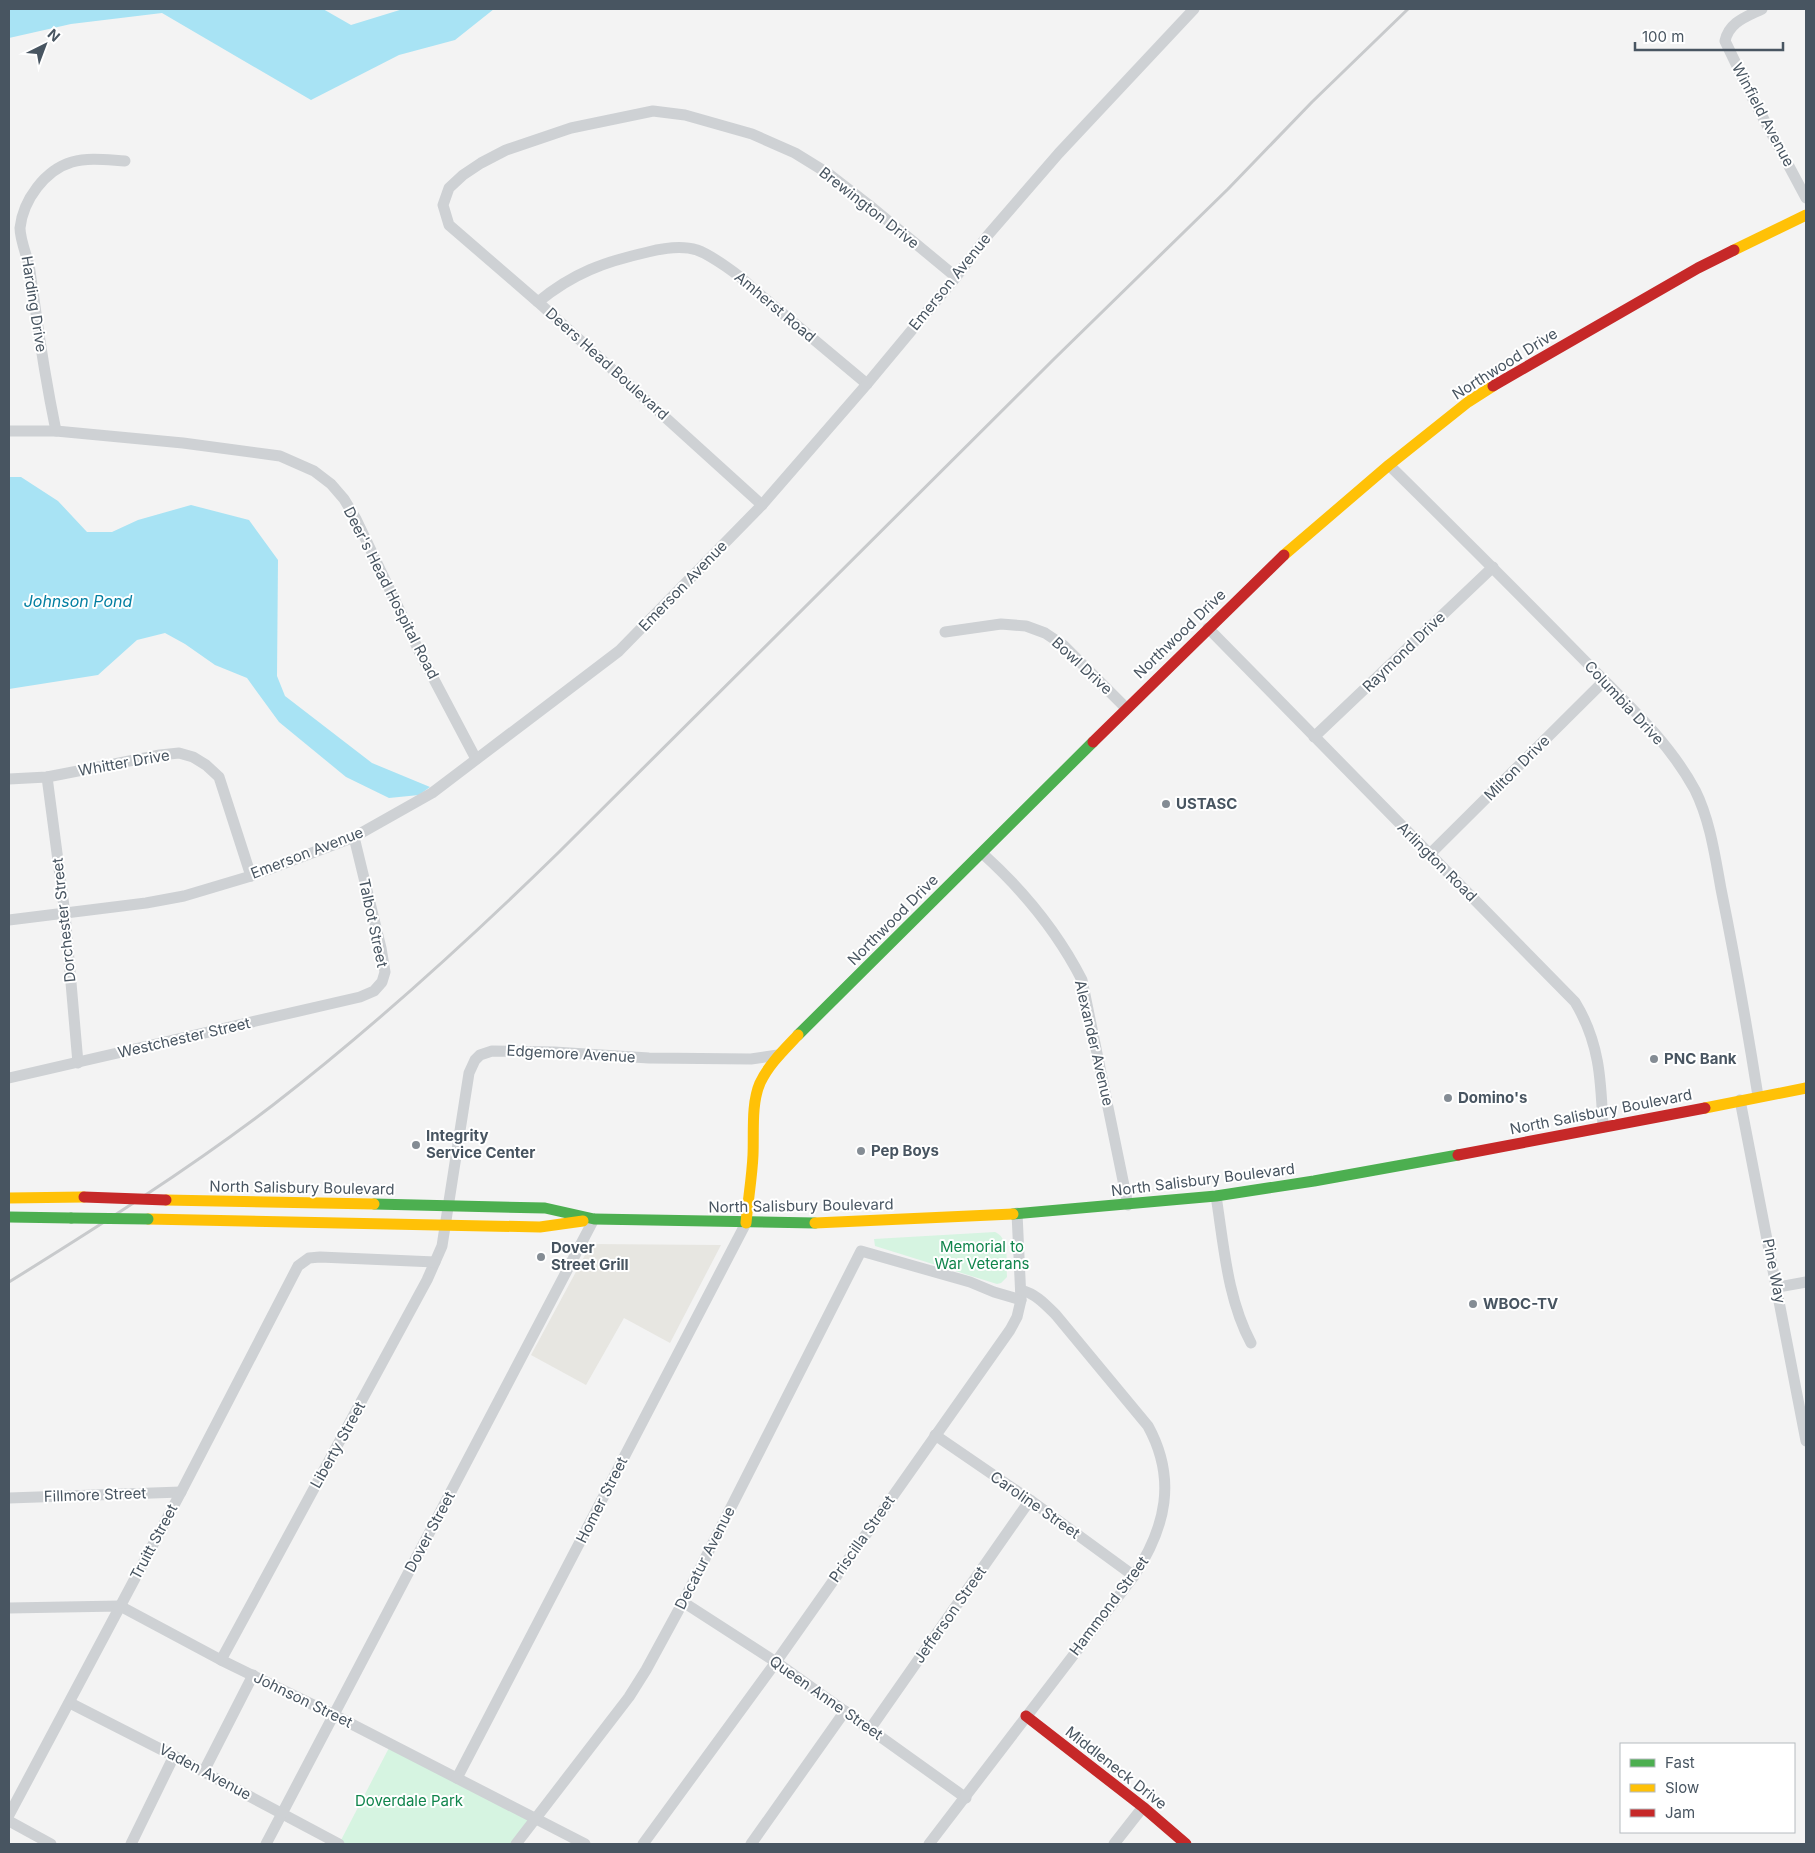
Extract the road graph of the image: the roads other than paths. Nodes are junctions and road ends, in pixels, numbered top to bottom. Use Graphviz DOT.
graph roads {
  1 [pos="1194,9"];
  2 [pos="1762,9"];
  3 [pos="125,161"];
  4 [pos="1806,198"];
  5 [pos="1806,215"];
  6 [pos="449,225"];
  7 [pos="956,277"];
  8 [pos="538,302"];
  9 [pos="867,384"];
  10 [pos="9,431"];
  11 [pos="56,431"];
  12 [pos="1389,465"];
  13 [pos="762,504"];
  14 [pos="1493,567"];
  15 [pos="1208,628"];
  16 [pos="945,632"];
  17 [pos="1604,681"];
  18 [pos="1126,708"];
  19 [pos="1314,737"];
  20 [pos="476,760"];
  21 [pos="47,777"];
  22 [pos="9,780"];
  23 [pos="354,837"];
  24 [pos="982,853"];
  25 [pos="1430,854"];
  26 [pos="251,876"];
  27 [pos="65,914"];
  28 [pos="9,920"];
  29 [pos="360,997"];
  30 [pos="778,1055"];
  31 [pos="78,1063"];
  32 [pos="9,1078"];
  33 [pos="1806,1088"];
  34 [pos="1758,1096"];
  35 [pos="1740,1100"];
  36 [pos="1603,1127"];
  37 [pos="1216,1196"];
  38 [pos="9,1198"];
  39 [pos="1128,1205"];
  40 [pos="449,1206"];
  41 [pos="1017,1213"];
  42 [pos="9,1217"];
  43 [pos="594,1219"];
  44 [pos="746,1223"];
  45 [pos="446,1226"];
  46 [pos="861,1251"];
  47 [pos="435,1262"];
  48 [pos="1806,1282"];
  49 [pos="1778,1287"];
  50 [pos="1021,1295"];
  51 [pos="1251,1343"];
  52 [pos="935,1435"];
  53 [pos="1806,1442"];
  54 [pos="181,1492"];
  55 [pos="9,1498"];
  56 [pos="1030,1500"];
  57 [pos="1134,1576"];
  58 [pos="683,1602"];
  59 [pos="120,1606"];
  60 [pos="9,1608"];
  61 [pos="221,1660"];
  62 [pos="776,1662"];
  63 [pos="253,1675"];
  64 [pos="70,1703"];
  65 [pos="846,1711"];
  66 [pos="334,1715"];
  67 [pos="1026,1716"];
  68 [pos="870,1729"];
  69 [pos="174,1756"];
  70 [pos="204,1772"];
  71 [pos="457,1778"];
  72 [pos="966,1798"];
  73 [pos="1143,1807"];
  74 [pos="282,1813"];
  75 [pos="9,1816"];
  76 [pos="535,1818"];
  77 [pos="9,1821"];
  78 [pos="51,1844"];
  79 [pos="131,1844"];
  80 [pos="266,1844"];
  81 [pos="338,1844"];
  82 [pos="516,1844"];
  83 [pos="585,1844"];
  84 [pos="643,1844"];
  85 [pos="751,1844"];
  86 [pos="929,1844"];
  87 [pos="1114,1844"];
  88 [pos="1186,1844"];
  1 -- 7 [label="street, Emerson Avenue"];
  2 -- 4 [label="street, Winfield Avenue"];
  3 -- 11 [label="street, Harding Drive"];
  5 -- 12 [label="main road, Northwood Drive"];
  6 -- 7 [label="street, Brewington Drive"];
  6 -- 8 [label="street, Deers Head Boulevard"];
  7 -- 9 [label="street, Emerson Avenue"];
  8 -- 9 [label="street, Amherst Road"];
  8 -- 13 [label="street, Deers Head Boulevard"];
  9 -- 13 [label="street, Emerson Avenue"];
  10 -- 11 [label="street, Deer's Head Hospital Road"];
  11 -- 20 [label="street, Deer's Head Hospital Road"];
  12 -- 14 [label="street, Columbia Drive"];
  12 -- 15 [label="main road, Northwood Drive"];
  13 -- 20 [label="street, Emerson Avenue"];
  14 -- 17 [label="street, Columbia Drive"];
  14 -- 19 [label="street, Raymond Drive"];
  15 -- 18 [label="main road, Northwood Drive"];
  15 -- 19 [label="street, Arlington Road"];
  16 -- 18 [label="street, Bowl Drive"];
  17 -- 25 [label="street, Milton Drive"];
  17 -- 34 [label="street, Columbia Drive"];
  18 -- 24 [label="main road, Northwood Drive"];
  19 -- 25 [label="street, Arlington Road"];
  20 -- 23 [label="street, Emerson Avenue"];
  21 -- 22 [label="street, Whitter Drive"];
  21 -- 26 [label="street, Whitter Drive"];
  21 -- 27 [label="street, Dorchester Street"];
  23 -- 26 [label="street, Emerson Avenue"];
  23 -- 29 [label="street, Talbot Street"];
  24 -- 30 [label="main road, Northwood Drive"];
  24 -- 39 [label="street, Alexander Avenue"];
  25 -- 36 [label="street, Arlington Road"];
  26 -- 27 [label="street, Emerson Avenue"];
  27 -- 28 [label="street, Emerson Avenue"];
  27 -- 31 [label="street, Dorchester Street"];
  29 -- 31 [label="street, Westchester Street"];
  30 -- 40 [label="street, Edgemore Avenue"];
  30 -- 44 [label="main road, Northwood Drive"];
  31 -- 32 [label="street, Westchester Street"];
  33 -- 34 [label="main road, North Salisbury Boulevard"];
  34 -- 35 [label="main road, North Salisbury Boulevard"];
  35 -- 36 [label="main road, North Salisbury Boulevard"];
  35 -- 49 [label="street, Pine Way"];
  36 -- 37 [label="main road, North Salisbury Boulevard"];
  37 -- 39 [label="main road, North Salisbury Boulevard"];
  37 -- 51 [label="street"];
  38 -- 40 [label="main road, North Salisbury Boulevard, bridge"];
  39 -- 41 [label="main road, North Salisbury Boulevard"];
  40 -- 43 [label="main road, North Salisbury Boulevard"];
  40 -- 45 [label="street, Edgemore Avenue"];
  41 -- 44 [label="main road, North Salisbury Boulevard"];
  41 -- 50 [label="street, Priscilla Street"];
  42 -- 45 [label="main road, North Salisbury Boulevard, bridge"];
  43 -- 44 [label="main road, North Salisbury Boulevard"];
  43 -- 45 [label="main road, North Salisbury Boulevard"];
  43 -- 66 [label="street, Dover Street"];
  44 -- 71 [label="street, Homer Street"];
  45 -- 47 [label="street, Liberty Street"];
  46 -- 50 [label="street, Hammond Street"];
  46 -- 58 [label="street, Decatur Avenue"];
  47 -- 54 [label="street, Truitt Street"];
  47 -- 61 [label="street, Liberty Street"];
  48 -- 49 [label="street"];
  49 -- 53 [label="street, Pine Way"];
  50 -- 52 [label="street, Priscilla Street"];
  50 -- 57 [label="street, Hammond Street"];
  52 -- 56 [label="street, Caroline Street"];
  52 -- 62 [label="street, Priscilla Street"];
  54 -- 55 [label="street, Fillmore Street"];
  54 -- 59 [label="street, Truitt Street"];
  56 -- 57 [label="street, Caroline Street"];
  56 -- 68 [label="street, Jefferson Street"];
  57 -- 67 [label="street, Hammond Street"];
  58 -- 62 [label="street, Queen Anne Street"];
  58 -- 76 [label="street, Decatur Avenue"];
  59 -- 60 [label="street, Johnson Street"];
  59 -- 61 [label="street, Johnson Street"];
  59 -- 64 [label="street, Truitt Street"];
  61 -- 63 [label="street, Johnson Street"];
  62 -- 65 [label="street, Queen Anne Street"];
  62 -- 84 [label="street, Priscilla Street"];
  63 -- 66 [label="street, Johnson Street"];
  63 -- 70 [label="street"];
  64 -- 69 [label="street, Vaden Avenue"];
  64 -- 75 [label="street, Truitt Street"];
  65 -- 68 [label="street, Queen Anne Street"];
  65 -- 85 [label="street"];
  66 -- 71 [label="street, Johnson Street"];
  66 -- 74 [label="street, Dover Street"];
  67 -- 72 [label="street, Hammond Street"];
  67 -- 73 [label="main road, Middleneck Drive"];
  68 -- 72 [label="street, Queen Anne Street"];
  69 -- 70 [label="street, Vaden Avenue"];
  69 -- 79 [label="street"];
  70 -- 74 [label="street, Vaden Avenue"];
  71 -- 76 [label="street, Johnson Street"];
  72 -- 86 [label="street, Hammond Street"];
  73 -- 87 [label="street"];
  73 -- 88 [label="main road, Middleneck Drive"];
  74 -- 80 [label="street, Dover Street"];
  74 -- 81 [label="street, Vaden Avenue"];
  76 -- 82 [label="street, Decatur Avenue"];
  76 -- 83 [label="street, Johnson Street"];
  77 -- 78 [label="street"];
}
